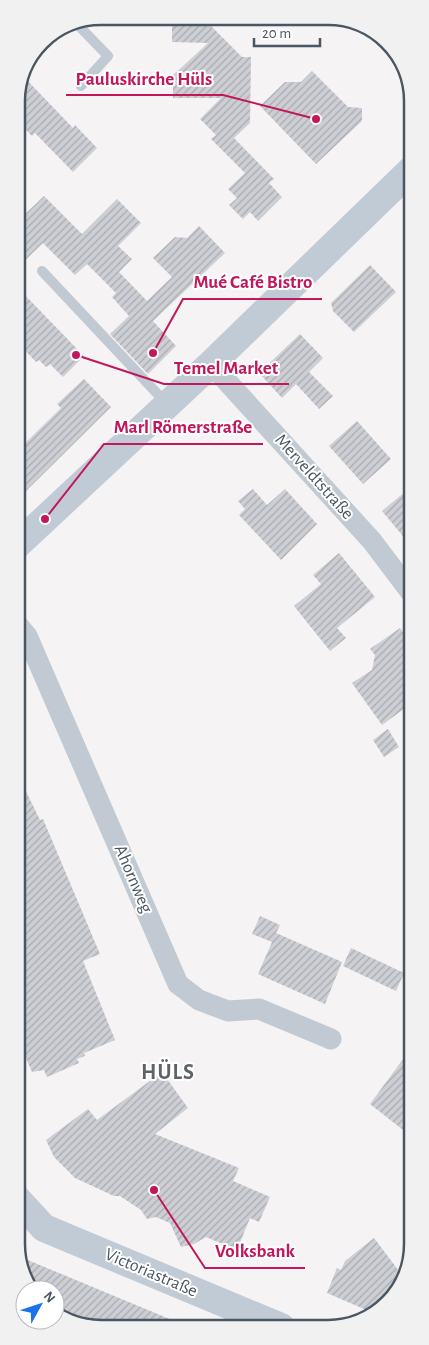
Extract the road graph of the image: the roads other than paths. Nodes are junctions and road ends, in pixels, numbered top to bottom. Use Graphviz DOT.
graph roads {
  1 [pos="81,28"];
  2 [pos="81,86"];
  3 [pos="404,177"];
  4 [pos="42,271"];
  5 [pos="211,364"];
  6 [pos="168,405"];
  7 [pos="25,539"];
  8 [pos="404,583"];
  9 [pos="25,634"];
  10 [pos="331,1038"];
  11 [pos="25,1208"];
  12 [pos="264,1320"];
  1 -- 2 [label="lane"];
  3 -- 5 [label="main road"];
  4 -- 6 [label="lane"];
  5 -- 6 [label="main road"];
  5 -- 8 [label="street, Merveldtstraße"];
  6 -- 7 [label="main road"];
  9 -- 10 [label="street, Ahornweg"];
  11 -- 12 [label="main road, Victoriastraße"];
}
